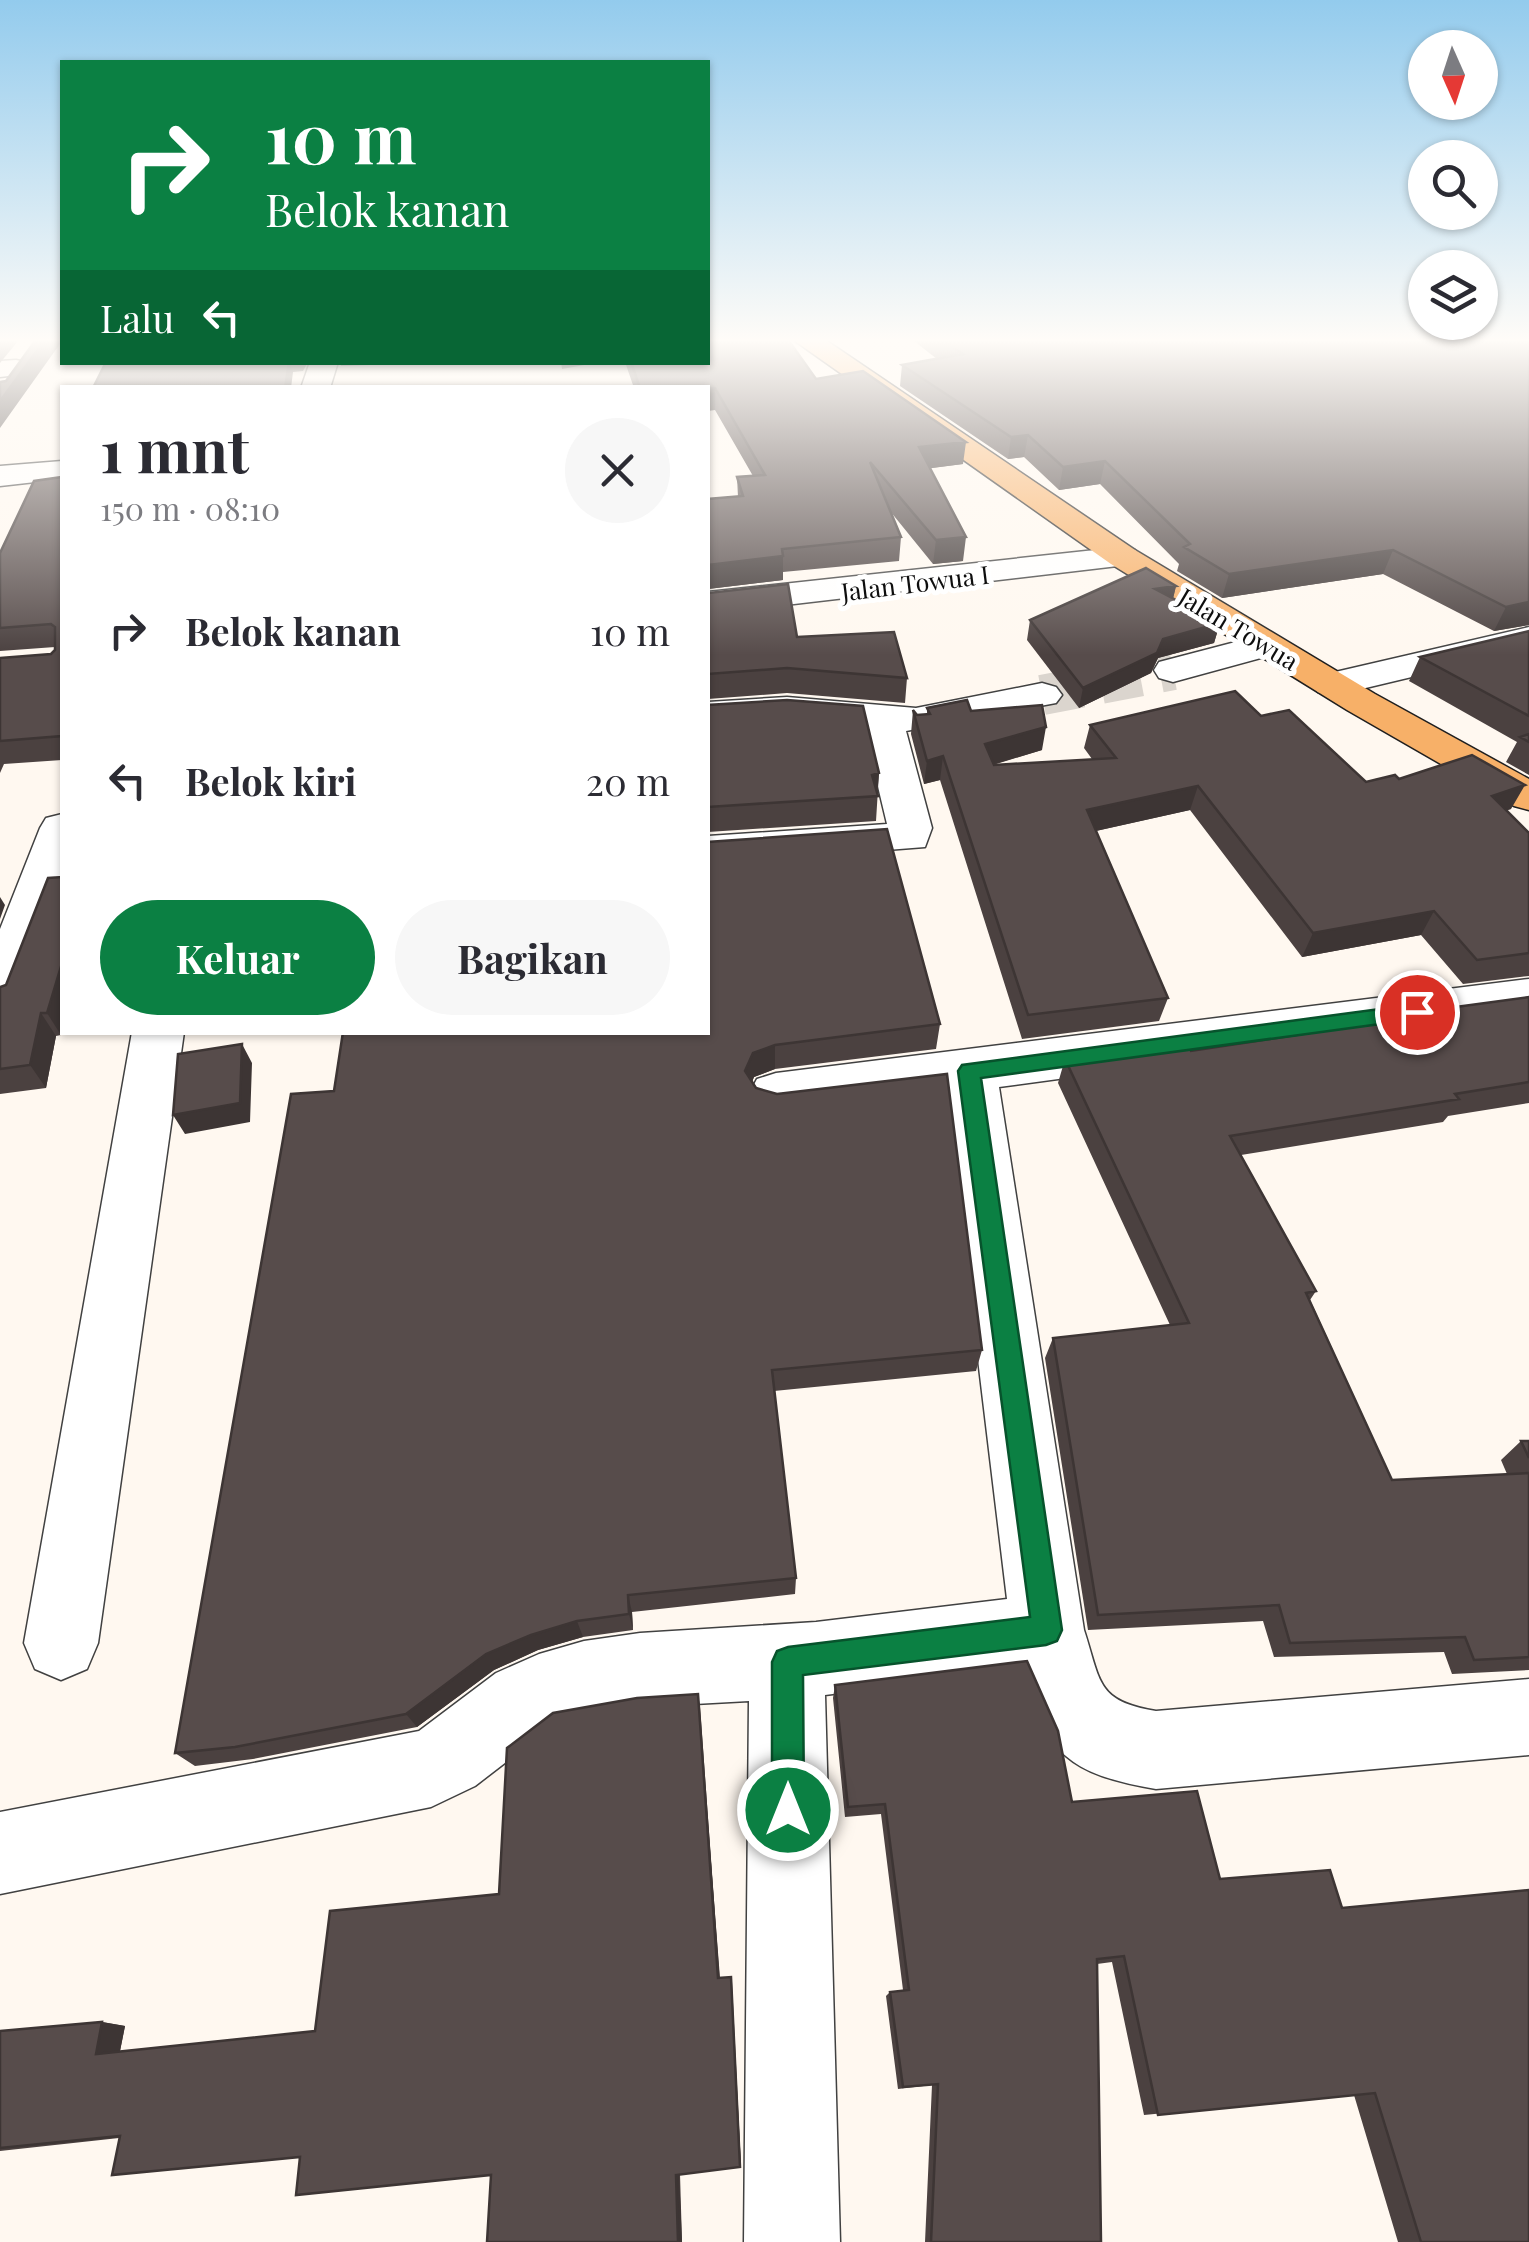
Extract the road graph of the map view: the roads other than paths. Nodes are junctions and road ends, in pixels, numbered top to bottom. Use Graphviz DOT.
graph roads {
  1 [pos="961,446"];
  2 [pos="60,470"];
  3 [pos="0,476"];
  4 [pos="1123,557"];
  5 [pos="710,603"];
  6 [pos="1529,638"];
  7 [pos="1266,644"];
  8 [pos="1173,670"];
  9 [pos="1332,684"];
  10 [pos="1042,695"];
  11 [pos="710,714"];
  12 [pos="881,715"];
  13 [pos="1529,798"];
  14 [pos="60,833"];
  15 [pos="710,850"];
  16 [pos="0,992"];
  17 [pos="1529,997"];
  18 [pos="158,1035"];
  19 [pos="970,1071"];
  20 [pos="776,1094"];
  21 [pos="1046,1630"];
  22 [pos="61,1643"];
  23 [pos="788,1662"];
  24 [pos="1529,1717"];
  25 [pos="0,1853"];
  26 [pos="792,2242"];
  1 -- 4 [label="main road, Jalan Towua"];
  2 -- 3 [label="street"];
  4 -- 5 [label="street, Jalan Towua I"];
  4 -- 7 [label="main road, Jalan Towua"];
  6 -- 9 [label="street"];
  7 -- 8 [label="street"];
  7 -- 9 [label="main road, Jalan Towua"];
  9 -- 13 [label="main road, Jalan Towua"];
  10 -- 12 [label="street"];
  11 -- 12 [label="street"];
  12 -- 15 [label="street"];
  14 -- 16 [label="street"];
  17 -- 19 [label="street"];
  18 -- 22 [label="street"];
  19 -- 20 [label="street"];
  19 -- 21 [label="street"];
  21 -- 23 [label="street"];
  21 -- 24 [label="street"];
  23 -- 25 [label="street"];
  23 -- 26 [label="street"];
}
